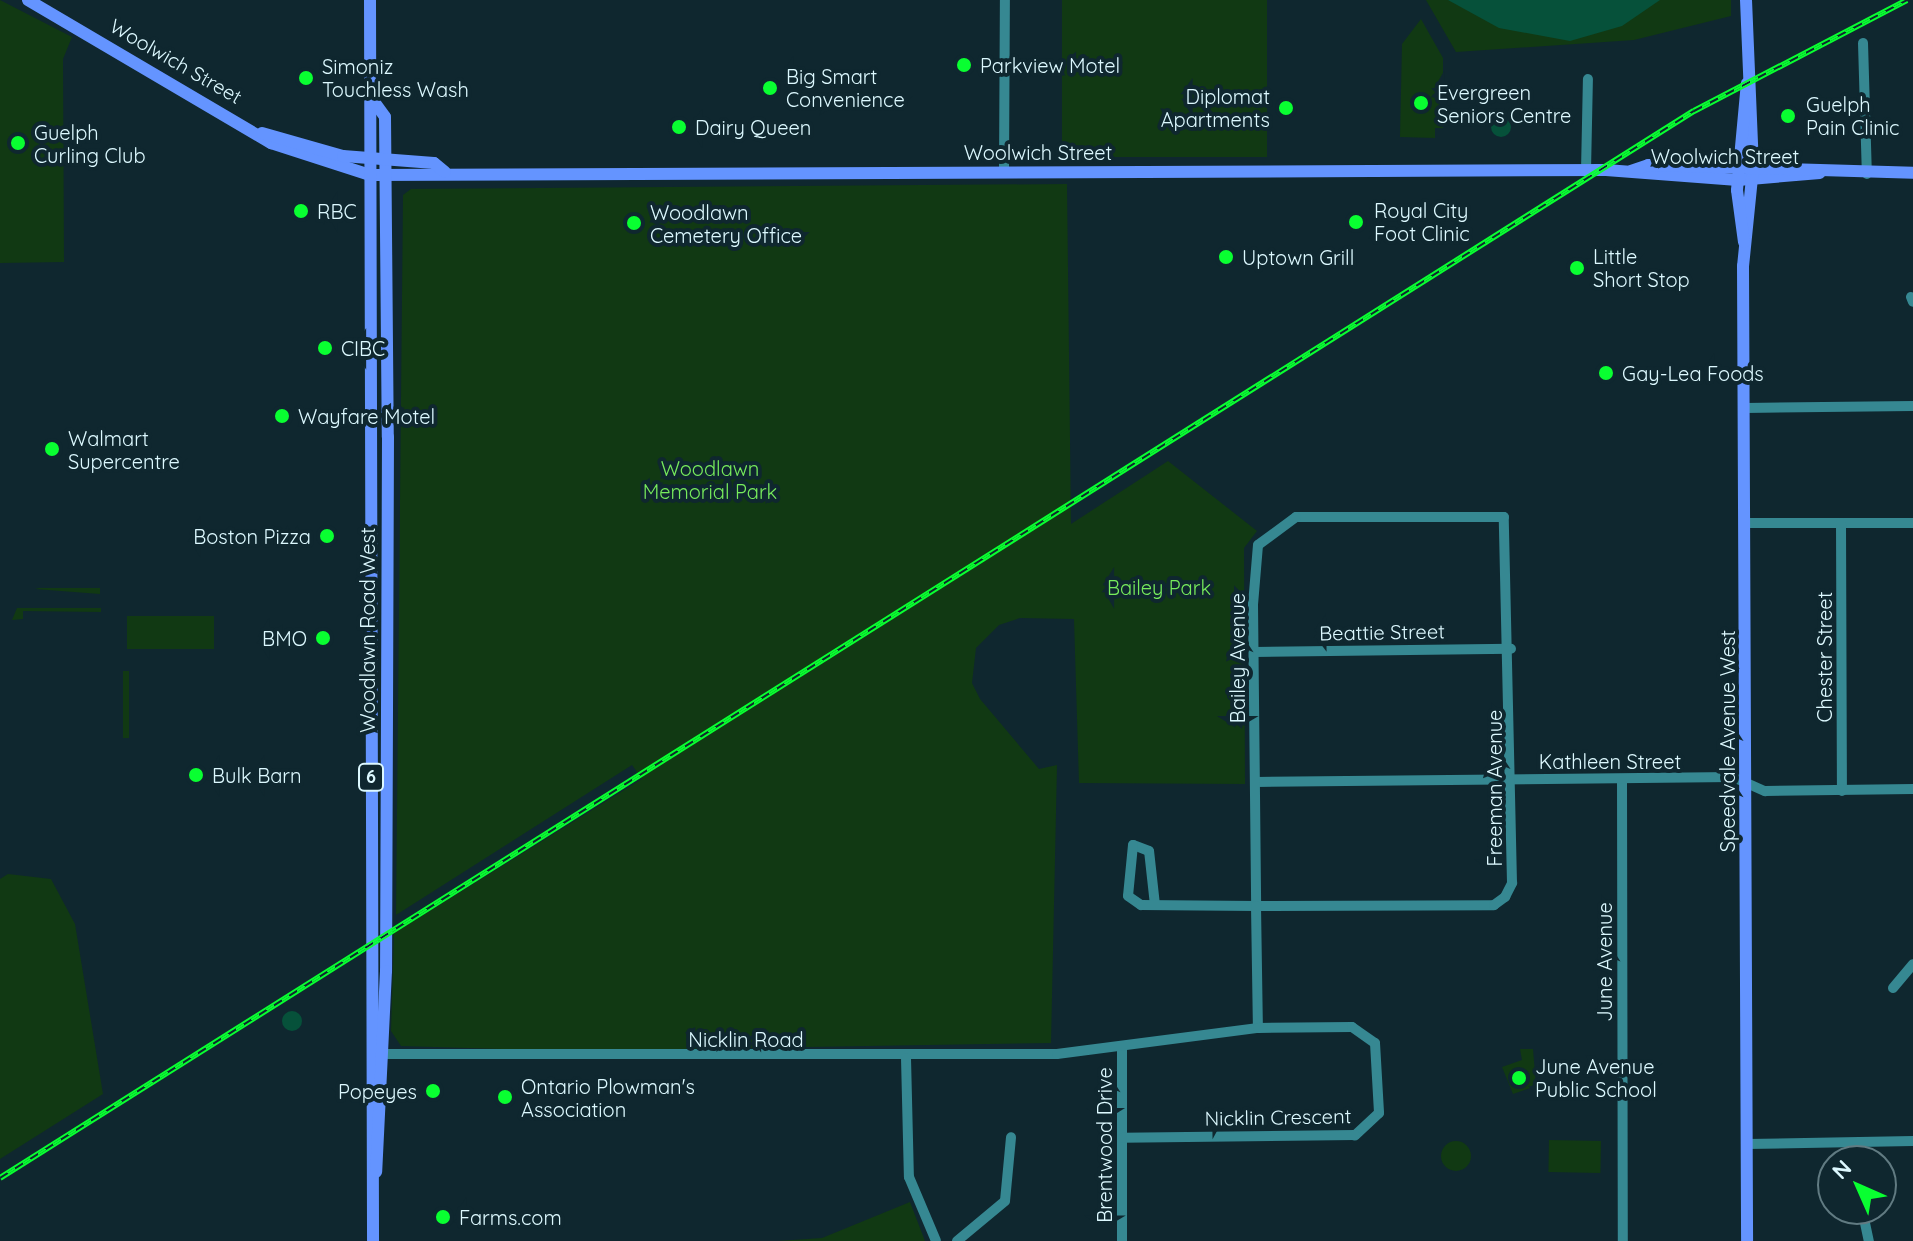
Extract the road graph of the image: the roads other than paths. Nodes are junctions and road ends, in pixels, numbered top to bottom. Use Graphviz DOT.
graph roads {
  1 [pos="28,0"];
  2 [pos="370,0"];
  3 [pos="1005,0"];
  4 [pos="1746,0"];
  5 [pos="1863,43"];
  6 [pos="1588,79"];
  7 [pos="1747,83"];
  8 [pos="375,103"];
  9 [pos="262,133"];
  10 [pos="369,160"];
  11 [pos="386,161"];
  12 [pos="1004,171"];
  13 [pos="1586,171"];
  14 [pos="445,172"];
  15 [pos="1913,173"];
  16 [pos="1738,174"];
  17 [pos="1753,174"];
  18 [pos="1867,174"];
  19 [pos="370,175"];
  20 [pos="386,176"];
  21 [pos="1744,242"];
  22 [pos="1913,406"];
  23 [pos="1745,408"];
  24 [pos="1504,517"];
  25 [pos="1745,523"];
  26 [pos="1841,523"];
  27 [pos="1913,523"];
  28 [pos="1511,649"];
  29 [pos="1254,652"];
  30 [pos="1512,779"];
  31 [pos="1622,780"];
  32 [pos="1256,782"];
  33 [pos="1747,786"];
  34 [pos="1913,789"];
  35 [pos="1842,791"];
  36 [pos="1155,905"];
  37 [pos="1256,906"];
  38 [pos="1913,964"];
  39 [pos="1893,988"];
  40 [pos="1258,1028"];
  41 [pos="1122,1048"];
  42 [pos="384,1054"];
  43 [pos="370,1055"];
  44 [pos="906,1058"];
  45 [pos="1011,1137"];
  46 [pos="1123,1138"];
  47 [pos="1913,1141"];
  48 [pos="1861,1142"];
  49 [pos="1747,1144"];
  50 [pos="374,1194"];
  51 [pos="373,1241"];
  52 [pos="936,1241"];
  53 [pos="957,1241"];
  54 [pos="1122,1241"];
  55 [pos="1623,1241"];
  56 [pos="1747,1241"];
  1 -- 9 [label="main road, Woolwich Street"];
  2 -- 8 [label="main road"];
  3 -- 12 [label="street"];
  4 -- 7 [label="main road"];
  5 -- 18 [label="street"];
  6 -- 13 [label="street"];
  7 -- 16 [label="main road, Speedvale Avenue West"];
  7 -- 17 [label="main road, Speedvale Avenue West"];
  8 -- 10 [label="main road, Woodlawn Road West"];
  8 -- 11 [label="main road, Woodlawn Road West"];
  9 -- 10 [label="main road, Woolwich Street"];
  9 -- 19 [label="main road, Woolwich Street"];
  10 -- 11 [label="main road, Woolwich Street"];
  10 -- 19 [label="main road, Woodlawn Road West"];
  11 -- 14 [label="main road, Woolwich Street"];
  11 -- 20 [label="main road, Woodlawn Road West"];
  12 -- 13 [label="main road, Woolwich Street"];
  12 -- 14 [label="main road, Woolwich Street"];
  13 -- 16 [label="main road, Woolwich Street"];
  14 -- 20 [label="main road, Woolwich Street"];
  15 -- 18 [label="main road, Woolwich Street"];
  16 -- 17 [label="main road, Woolwich Street"];
  16 -- 21 [label="main road, Speedvale Avenue West"];
  17 -- 18 [label="main road, Woolwich Street"];
  17 -- 21 [label="main road, Speedvale Avenue West"];
  19 -- 20 [label="main road, Woolwich Street"];
  19 -- 43 [label="main road, Woodlawn Road West / 6"];
  20 -- 42 [label="main road, Woodlawn Road West / 6"];
  21 -- 23 [label="main road, Speedvale Avenue West"];
  22 -- 23 [label="street"];
  23 -- 25 [label="main road, Speedvale Avenue West"];
  24 -- 28 [label="street, Freeman Avenue"];
  24 -- 29 [label="street, Bailey Avenue"];
  25 -- 26 [label="street"];
  25 -- 33 [label="main road, Speedvale Avenue West"];
  26 -- 27 [label="street"];
  26 -- 35 [label="street, Chester Street"];
  28 -- 29 [label="street, Beattie Street"];
  28 -- 30 [label="street, Freeman Avenue"];
  29 -- 32 [label="street, Bailey Avenue"];
  30 -- 31 [label="street, Kathleen Street"];
  30 -- 32 [label="street, Kathleen Street"];
  30 -- 37 [label="street, Freeman Avenue"];
  31 -- 33 [label="street, Kathleen Street"];
  31 -- 55 [label="street, June Avenue"];
  32 -- 37 [label="street, Bailey Avenue"];
  33 -- 35 [label="street, Kathleen Street"];
  33 -- 49 [label="main road, Speedvale Avenue West"];
  34 -- 35 [label="street, Kathleen Street"];
  36 -- 36 [label="street"];
  36 -- 37 [label="street, Freeman Avenue"];
  37 -- 40 [label="street, Bailey Avenue"];
  38 -- 39 [label="street"];
  40 -- 41 [label="street, Nicklin Crescent"];
  40 -- 46 [label="street, Nicklin Crescent"];
  41 -- 44 [label="street, Nicklin Road"];
  41 -- 46 [label="street, Brentwood Drive"];
  42 -- 43 [label="street, Nicklin Road"];
  42 -- 44 [label="street, Nicklin Road"];
  42 -- 50 [label="main road, Woodlawn Road West / 6"];
  43 -- 50 [label="main road, Woodlawn Road West / 6"];
  44 -- 52 [label="street"];
  45 -- 53 [label="street"];
  46 -- 54 [label="street, Brentwood Drive"];
  47 -- 48 [label="street"];
  48 -- 49 [label="street"];
  49 -- 56 [label="main road, Speedvale Avenue West"];
  50 -- 51 [label="main road, Woodlawn Road West / 6"];
}
